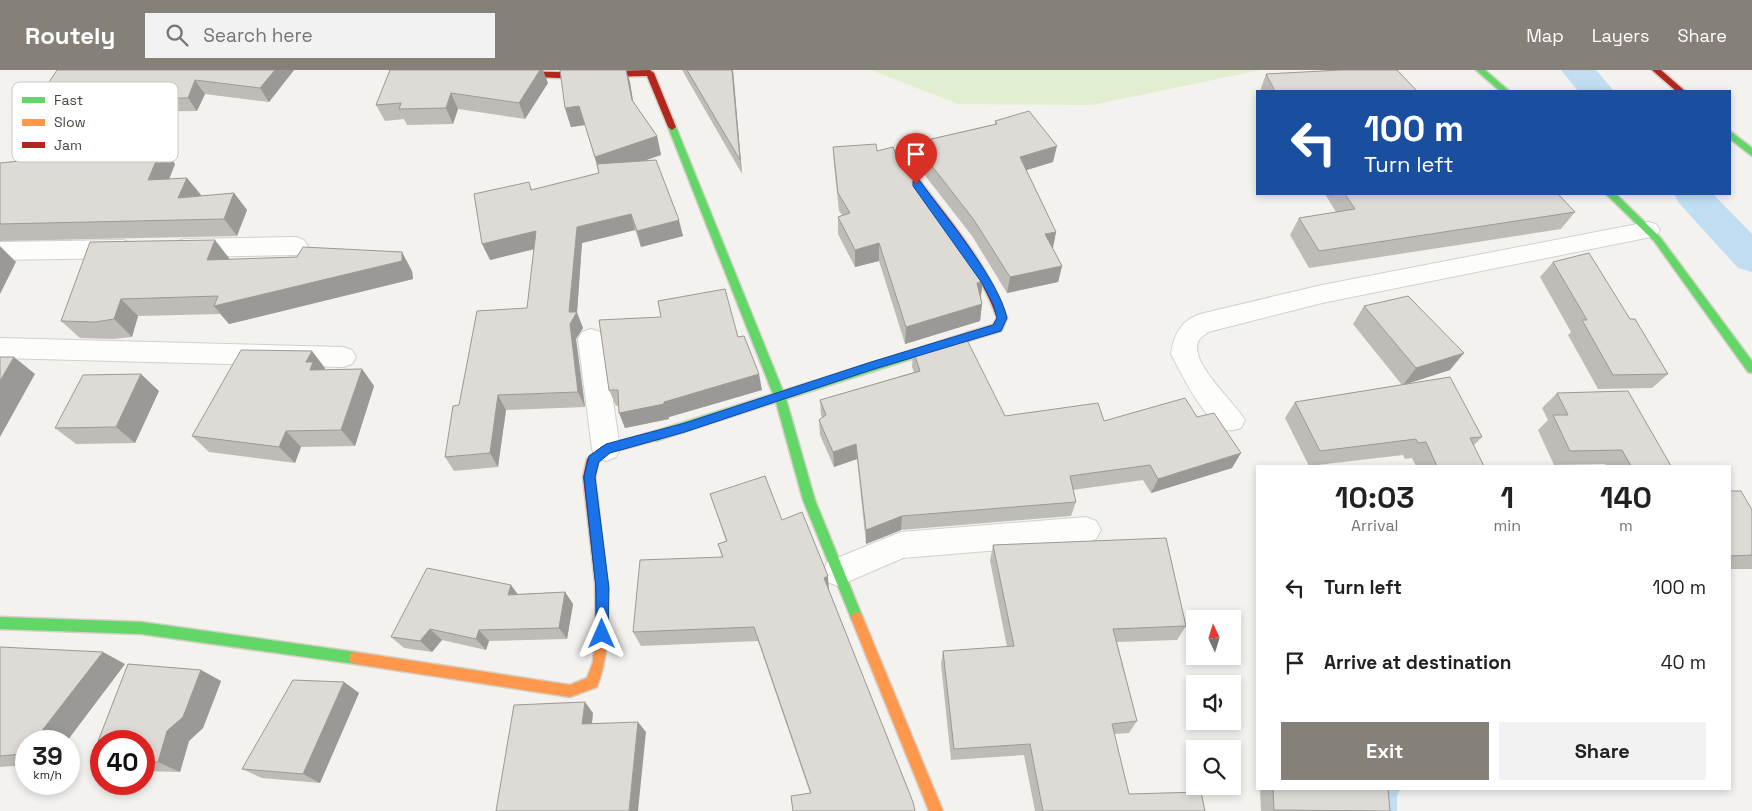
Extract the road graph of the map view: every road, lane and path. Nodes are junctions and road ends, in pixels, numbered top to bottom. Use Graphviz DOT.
graph roads {
  1 [pos="461,70"];
  2 [pos="1480,70"];
  3 [pos="1656,70"];
  4 [pos="1504,90"];
  5 [pos="1680,90"];
  6 [pos="1731,135"];
  7 [pos="1752,153"];
  8 [pos="905,167"];
  9 [pos="1613,195"];
  10 [pos="1648,230"];
  11 [pos="296,246"];
  12 [pos="0,251"];
  13 [pos="591,339"];
  14 [pos="0,348"];
  15 [pos="343,357"];
  16 [pos="1752,369"];
  17 [pos="780,398"];
  18 [pos="1231,420"];
  19 [pos="606,449"];
  20 [pos="1086,530"];
  21 [pos="838,572"];
  22 [pos="0,623"];
  23 [pos="936,811"];
  1 -- 17 [label="street"];
  2 -- 4 [label="street"];
  3 -- 5 [label="street"];
  6 -- 7 [label="street"];
  8 -- 17 [label="street"];
  9 -- 10 [label="street"];
  10 -- 16 [label="street"];
  10 -- 18 [label="street"];
  11 -- 12 [label="street"];
  13 -- 19 [label="street"];
  14 -- 15 [label="street"];
  17 -- 19 [label="street"];
  17 -- 21 [label="street"];
  19 -- 22 [label="street"];
  20 -- 21 [label="street"];
  21 -- 23 [label="street"];
}
